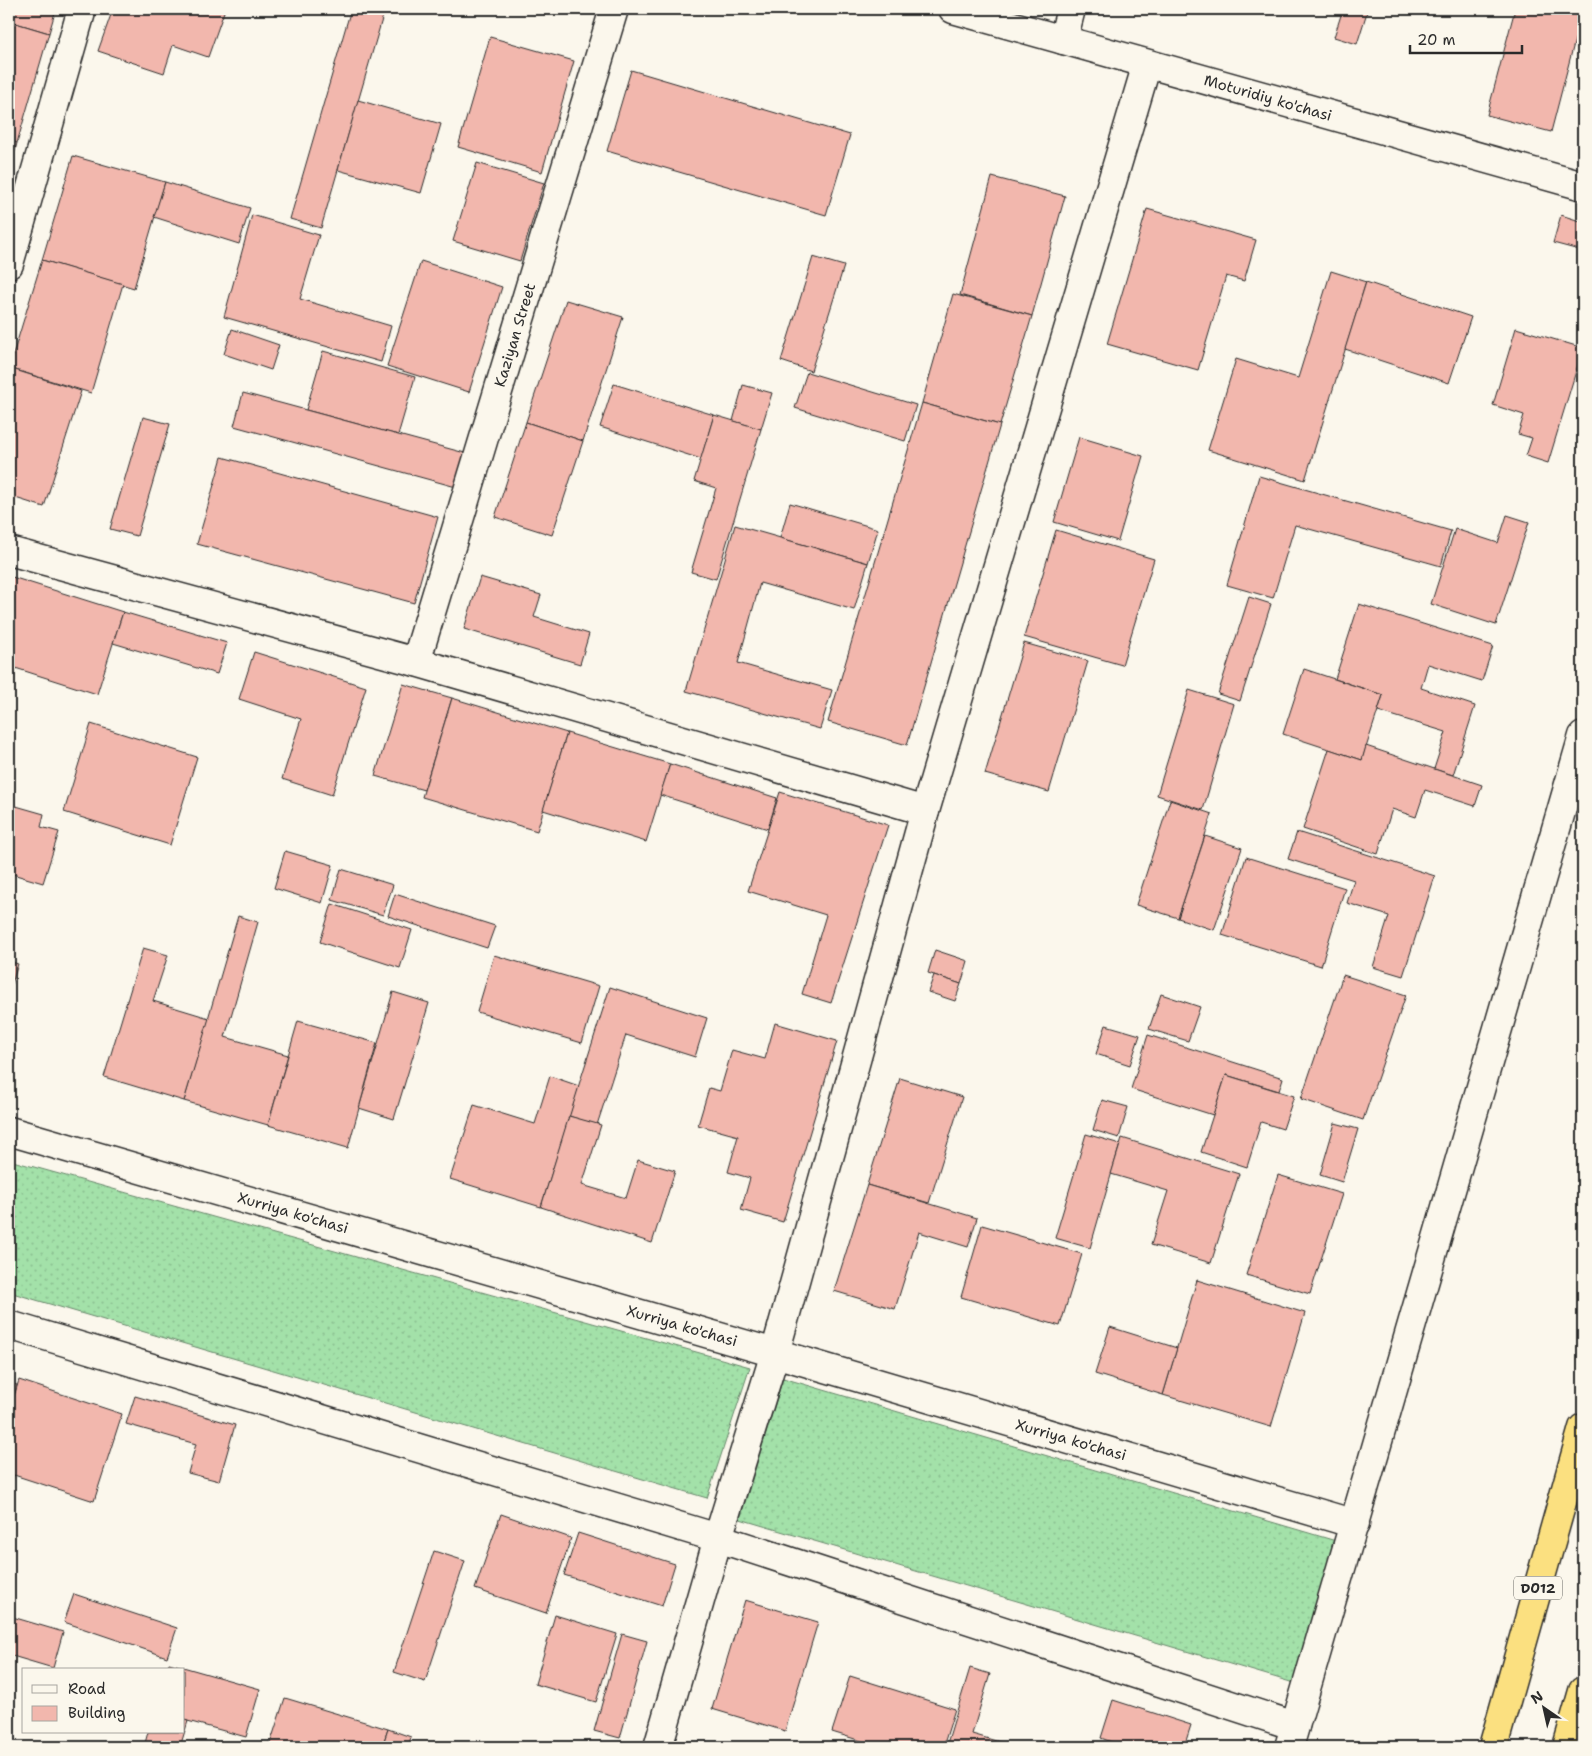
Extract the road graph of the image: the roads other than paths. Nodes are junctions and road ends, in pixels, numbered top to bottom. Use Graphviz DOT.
graph roads {
  1 [pos="82,9"];
  2 [pos="614,9"];
  3 [pos="953,9"];
  4 [pos="1071,9"];
  5 [pos="1063,40"];
  6 [pos="1147,64"];
  7 [pos="1583,186"];
  8 [pos="9,264"];
  9 [pos="9,551"];
  10 [pos="416,662"];
  11 [pos="1583,736"];
  12 [pos="925,811"];
  13 [pos="9,1131"];
  14 [pos="9,1325"];
  15 [pos="775,1353"];
  16 [pos="1583,1428"];
  17 [pos="1355,1524"];
  18 [pos="718,1538"];
  19 [pos="1583,1691"];
  20 [pos="1292,1736"];
  21 [pos="658,1747"];
  22 [pos="1493,1747"];
  23 [pos="1567,1747"];
  1 -- 8 [label="street"];
  2 -- 10 [label="street, Kaziyan Street"];
  3 -- 5 [label="street, Moturidiy ko'chasi"];
  4 -- 5 [label="street"];
  5 -- 6 [label="street, Moturidiy ko'chasi"];
  6 -- 7 [label="street, Moturidiy ko'chasi"];
  6 -- 12 [label="street"];
  9 -- 10 [label="street"];
  10 -- 12 [label="street"];
  11 -- 17 [label="street"];
  12 -- 15 [label="street"];
  13 -- 15 [label="street, Xurriya ko'chasi"];
  14 -- 18 [label="street"];
  15 -- 17 [label="street, Xurriya ko'chasi"];
  15 -- 18 [label="street"];
  16 -- 22 [label="highway, D012"];
  17 -- 20 [label="street"];
  18 -- 20 [label="street"];
  18 -- 21 [label="street"];
  19 -- 23 [label="highway"];
}
